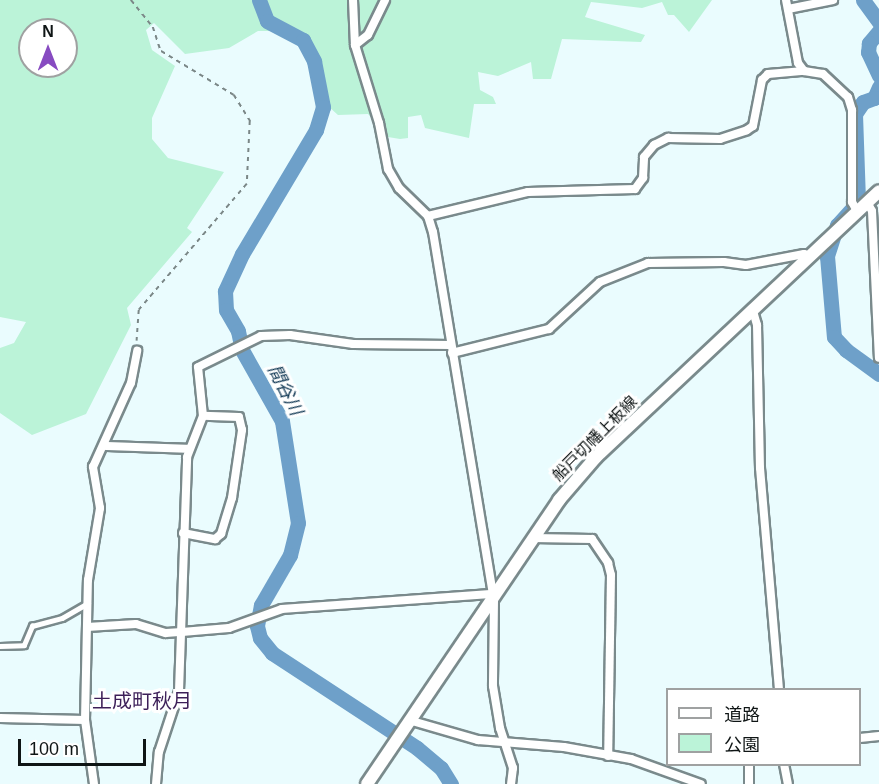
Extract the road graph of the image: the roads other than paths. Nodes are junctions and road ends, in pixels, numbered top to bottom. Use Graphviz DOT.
graph roads {
  1 [pos="353,0"];
  2 [pos="386,0"];
  3 [pos="833,0"];
  4 [pos="787,5"];
  5 [pos="355,45"];
  6 [pos="804,71"];
  7 [pos="879,191"];
  8 [pos="858,207"];
  9 [pos="428,216"];
  10 [pos="810,256"];
  11 [pos="753,311"];
  12 [pos="451,349"];
  13 [pos="137,351"];
  14 [pos="879,358"];
  15 [pos="203,416"];
  16 [pos="104,446"];
  17 [pos="189,449"];
  18 [pos="183,533"];
  19 [pos="533,538"];
  20 [pos="493,597"];
  21 [pos="88,603"];
  22 [pos="87,627"];
  23 [pos="182,632"];
  24 [pos="0,646"];
  25 [pos="779,688"];
  26 [pos="0,718"];
  27 [pos="85,720"];
  28 [pos="412,720"];
  29 [pos="879,736"];
  30 [pos="861,738"];
  31 [pos="506,743"];
  32 [pos="608,756"];
  33 [pos="749,766"];
  34 [pos="784,766"];
  35 [pos="675,774"];
  36 [pos="94,784"];
  37 [pos="156,784"];
  38 [pos="367,784"];
  39 [pos="511,784"];
  40 [pos="676,784"];
  41 [pos="701,784"];
  42 [pos="749,784"];
  43 [pos="788,784"];
  1 -- 5 [label="street"];
  2 -- 5 [label="street"];
  3 -- 4 [label="street"];
  4 -- 6 [label="street"];
  5 -- 9 [label="street"];
  6 -- 8 [label="street"];
  6 -- 9 [label="street"];
  7 -- 8 [label="main road, 船戸切幡上板線"];
  8 -- 10 [label="main road, 船戸切幡上板線"];
  8 -- 14 [label="street"];
  9 -- 12 [label="street"];
  10 -- 11 [label="main road, 船戸切幡上板線"];
  10 -- 12 [label="street"];
  11 -- 19 [label="main road, 船戸切幡上板線"];
  11 -- 25 [label="street"];
  12 -- 15 [label="street"];
  12 -- 20 [label="street"];
  13 -- 16 [label="street"];
  15 -- 17 [label="street"];
  15 -- 18 [label="street"];
  16 -- 17 [label="street"];
  16 -- 21 [label="street"];
  17 -- 18 [label="street"];
  18 -- 23 [label="street"];
  19 -- 20 [label="main road, 船戸切幡上板線"];
  19 -- 32 [label="street"];
  20 -- 23 [label="street"];
  20 -- 28 [label="main road, 船戸切幡上板線"];
  20 -- 31 [label="street"];
  21 -- 22 [label="street"];
  21 -- 24 [label="lane"];
  22 -- 23 [label="street"];
  22 -- 27 [label="street"];
  23 -- 37 [label="street"];
  26 -- 27 [label="street"];
  27 -- 36 [label="street"];
  28 -- 31 [label="street"];
  28 -- 38 [label="main road, 船戸切幡上板線"];
  29 -- 30 [label="street"];
  31 -- 32 [label="street"];
  31 -- 39 [label="street"];
  32 -- 35 [label="street"];
  33 -- 42 [label="street"];
  34 -- 43 [label="street"];
  35 -- 40 [label="street"];
  35 -- 41 [label="street"];
}
